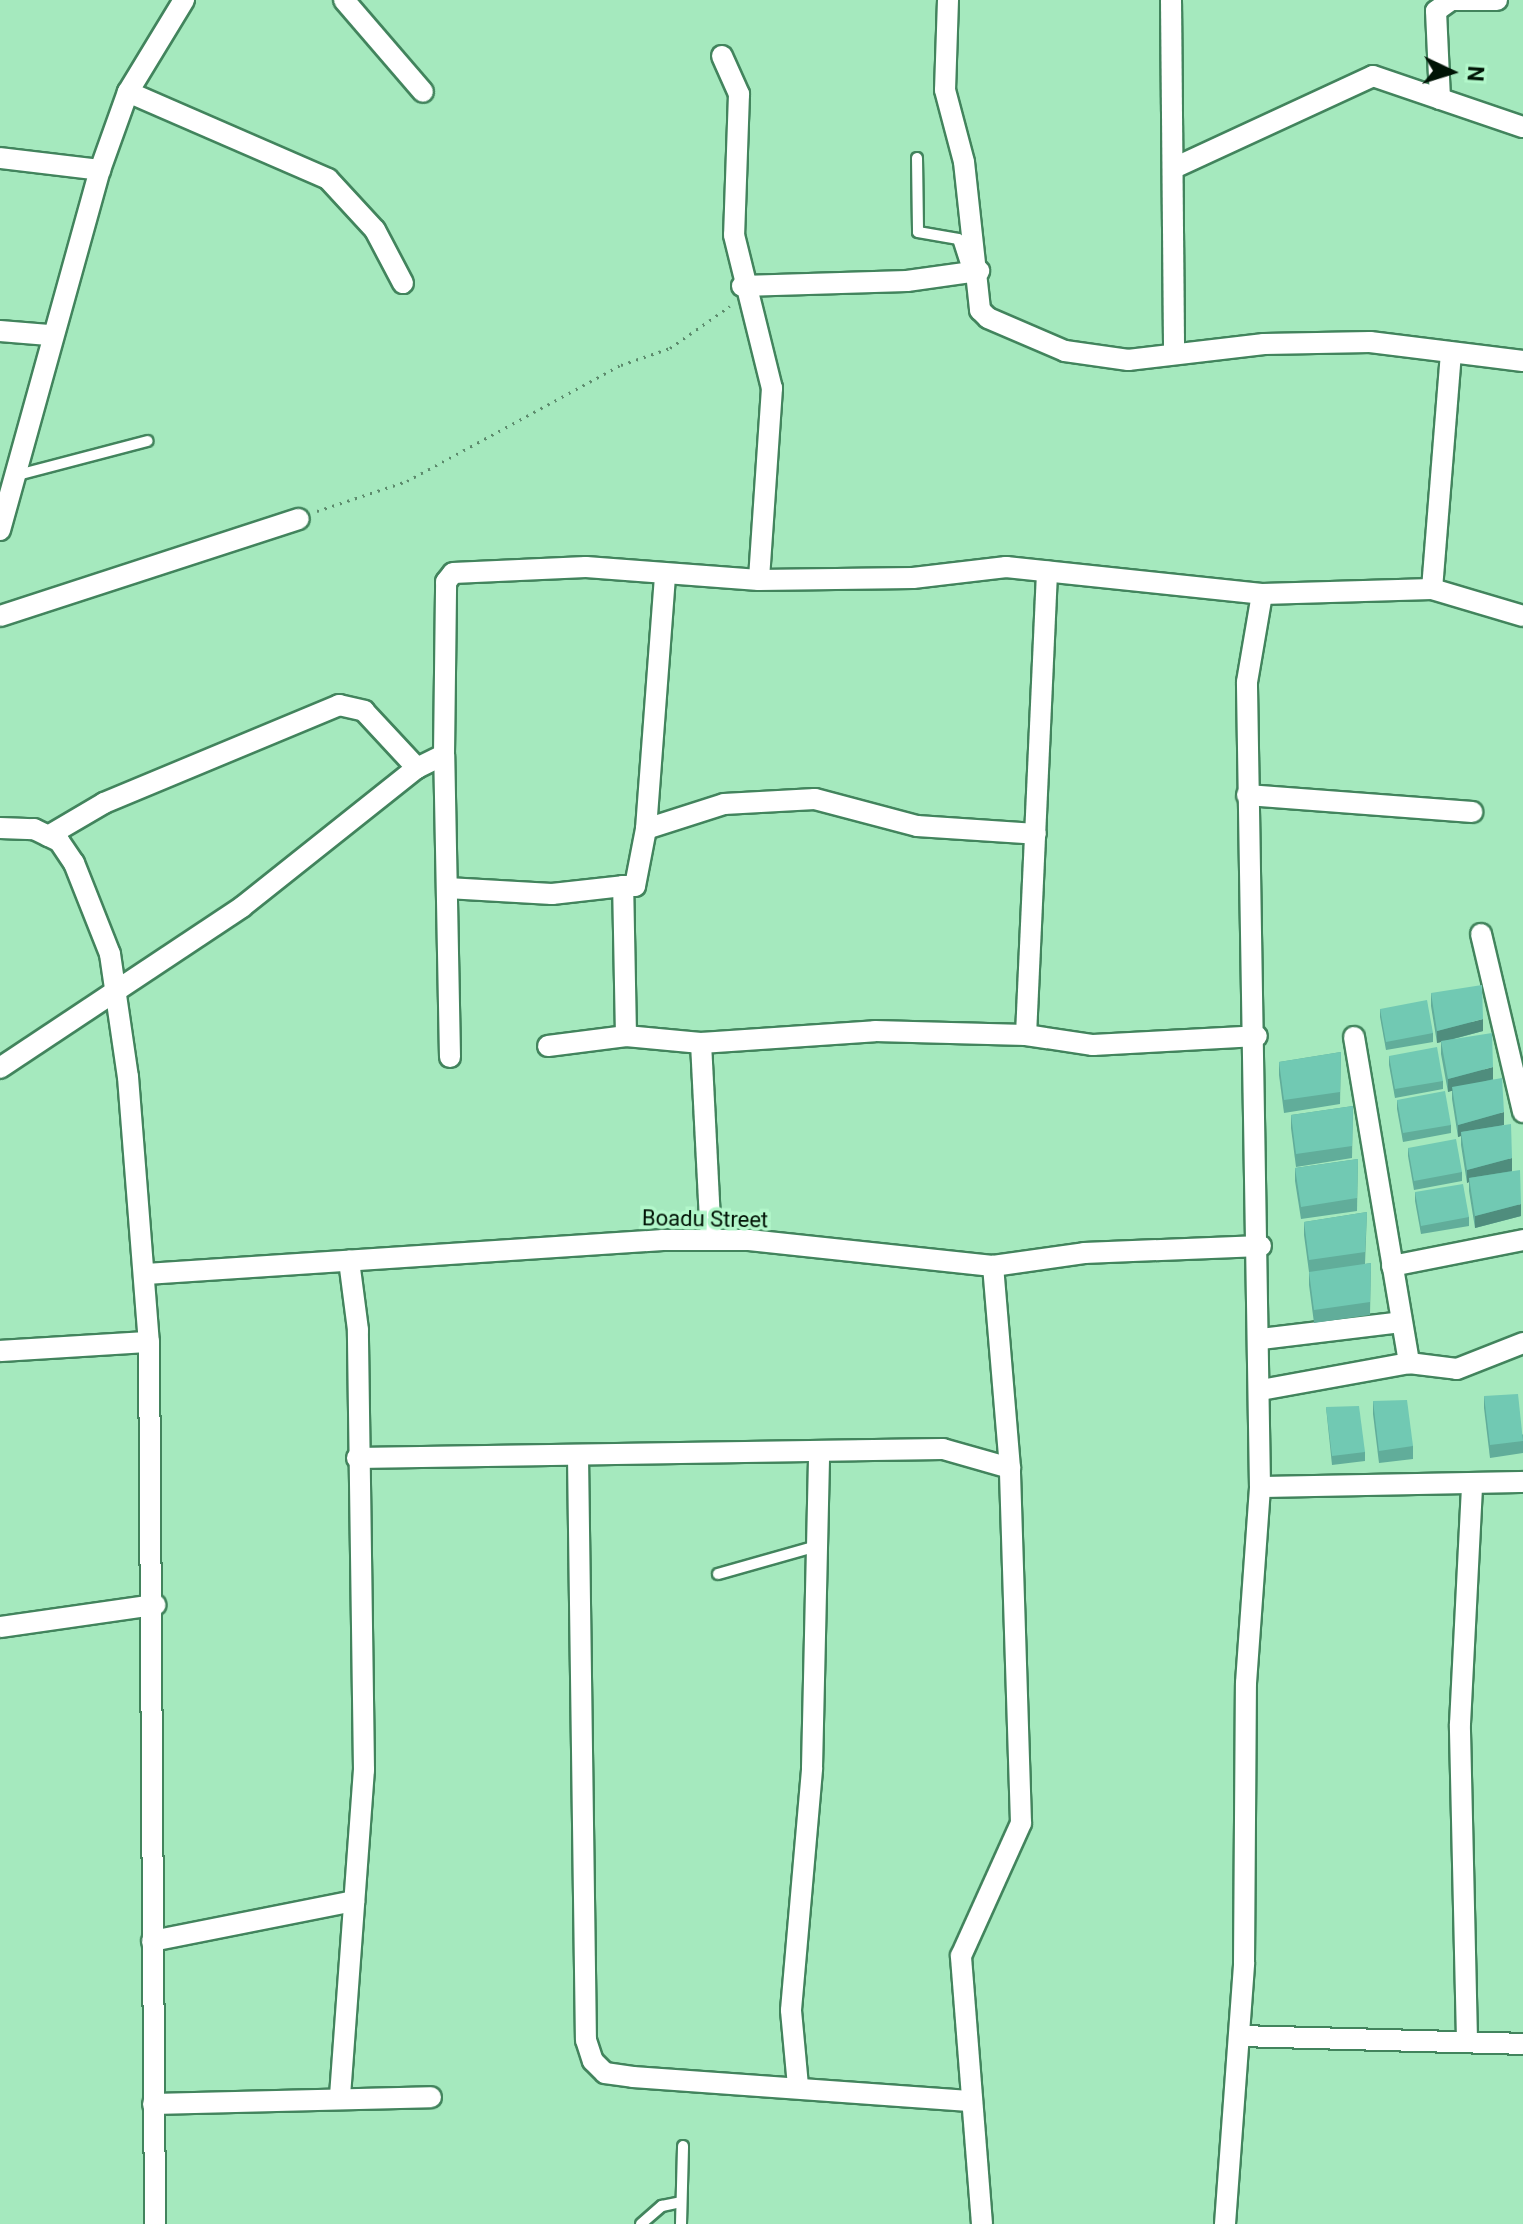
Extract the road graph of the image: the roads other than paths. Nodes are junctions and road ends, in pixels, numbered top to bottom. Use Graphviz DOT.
graph roads {
  1 [pos="184,0"];
  2 [pos="344,0"];
  3 [pos="948,0"];
  4 [pos="1171,0"];
  5 [pos="1497,0"];
  6 [pos="722,56"];
  7 [pos="128,92"];
  8 [pos="423,92"];
  9 [pos="1440,99"];
  10 [pos="1523,127"];
  11 [pos="0,158"];
  12 [pos="917,158"];
  13 [pos="1174,168"];
  14 [pos="100,170"];
  15 [pos="974,272"];
  16 [pos="403,283"];
  17 [pos="742,286"];
  18 [pos="0,331"];
  19 [pos="49,335"];
  20 [pos="1174,352"];
  21 [pos="1451,353"];
  22 [pos="1523,361"];
  23 [pos="147,441"];
  24 [pos="12,476"];
  25 [pos="299,519"];
  26 [pos="0,530"];
  27 [pos="1047,571"];
  28 [pos="665,574"];
  29 [pos="759,580"];
  30 [pos="1432,589"];
  31 [pos="1262,594"];
  32 [pos="0,616"];
  33 [pos="1523,616"];
  34 [pos="444,755"];
  35 [pos="417,768"];
  36 [pos="1247,795"];
  37 [pos="1472,812"];
  38 [pos="2,823"];
  39 [pos="646,829"];
  40 [pos="1036,834"];
  41 [pos="48,836"];
  42 [pos="623,886"];
  43 [pos="447,888"];
  44 [pos="1481,934"];
  45 [pos="117,993"];
  46 [pos="1026,1035"];
  47 [pos="626,1036"];
  48 [pos="1257,1036"];
  49 [pos="1354,1037"];
  50 [pos="701,1043"];
  51 [pos="548,1046"];
  52 [pos="450,1057"];
  53 [pos="0,1068"];
  54 [pos="1523,1112"];
  55 [pos="711,1240"];
  56 [pos="1523,1240"];
  57 [pos="1261,1246"];
  58 [pos="349,1261"];
  59 [pos="993,1266"];
  60 [pos="1392,1266"];
  61 [pos="146,1274"];
  62 [pos="1401,1322"];
  63 [pos="1261,1339"];
  64 [pos="149,1342"];
  65 [pos="1523,1343"];
  66 [pos="0,1351"];
  67 [pos="1409,1363"];
  68 [pos="1261,1390"];
  69 [pos="819,1451"];
  70 [pos="578,1456"];
  71 [pos="357,1458"];
  72 [pos="1010,1468"];
  73 [pos="1523,1482"];
  74 [pos="1472,1484"];
  75 [pos="1260,1487"];
  76 [pos="817,1546"];
  77 [pos="718,1574"];
  78 [pos="155,1605"];
  79 [pos="0,1627"];
  80 [pos="354,1901"];
  81 [pos="152,1941"];
  82 [pos="1240,2036"];
  83 [pos="1467,2040"];
  84 [pos="1523,2044"];
  85 [pos="798,2086"];
  86 [pos="340,2096"];
  87 [pos="431,2097"];
  88 [pos="969,2101"];
  89 [pos="153,2104"];
  90 [pos="683,2146"];
  91 [pos="681,2202"];
  92 [pos="155,2224"];
  93 [pos="641,2224"];
  94 [pos="681,2224"];
  95 [pos="982,2224"];
  96 [pos="1225,2224"];
  1 -- 7 [label="street"];
  2 -- 8 [label="street"];
  3 -- 15 [label="street"];
  4 -- 13 [label="street"];
  5 -- 9 [label="street"];
  6 -- 17 [label="street"];
  7 -- 14 [label="street"];
  7 -- 16 [label="street"];
  9 -- 10 [label="street"];
  9 -- 13 [label="street"];
  11 -- 14 [label="street"];
  12 -- 15 [label="lane"];
  13 -- 20 [label="street"];
  14 -- 19 [label="street"];
  15 -- 17 [label="street"];
  15 -- 20 [label="street"];
  17 -- 29 [label="street"];
  18 -- 19 [label="street"];
  19 -- 24 [label="street"];
  20 -- 21 [label="street"];
  21 -- 22 [label="street"];
  21 -- 30 [label="street"];
  23 -- 24 [label="lane"];
  24 -- 26 [label="street"];
  25 -- 32 [label="street"];
  27 -- 29 [label="street"];
  27 -- 31 [label="street"];
  27 -- 40 [label="street"];
  28 -- 29 [label="street"];
  28 -- 34 [label="street"];
  28 -- 39 [label="street"];
  30 -- 31 [label="street"];
  30 -- 33 [label="street"];
  31 -- 36 [label="street"];
  34 -- 35 [label="street"];
  34 -- 43 [label="street"];
  35 -- 41 [label="street"];
  35 -- 45 [label="street"];
  36 -- 37 [label="street"];
  36 -- 48 [label="street"];
  38 -- 41 [label="street"];
  39 -- 40 [label="street"];
  39 -- 42 [label="street"];
  40 -- 46 [label="street"];
  41 -- 45 [label="street"];
  42 -- 43 [label="street"];
  42 -- 47 [label="street"];
  43 -- 52 [label="street"];
  44 -- 54 [label="street"];
  45 -- 53 [label="street"];
  45 -- 61 [label="street"];
  46 -- 48 [label="street"];
  46 -- 50 [label="street"];
  47 -- 50 [label="street"];
  47 -- 51 [label="street"];
  48 -- 57 [label="street"];
  49 -- 60 [label="street"];
  50 -- 55 [label="street"];
  55 -- 58 [label="street, Boadu Street"];
  55 -- 59 [label="street, Boadu Street"];
  56 -- 60 [label="street"];
  57 -- 59 [label="street, Boadu Street"];
  57 -- 63 [label="street"];
  58 -- 61 [label="street, Boadu Street"];
  58 -- 71 [label="street"];
  59 -- 72 [label="street"];
  60 -- 62 [label="street"];
  61 -- 64 [label="street"];
  62 -- 63 [label="street"];
  62 -- 67 [label="street"];
  63 -- 68 [label="street"];
  64 -- 66 [label="street"];
  64 -- 78 [label="street"];
  65 -- 67 [label="street"];
  67 -- 68 [label="street"];
  68 -- 75 [label="street"];
  69 -- 70 [label="street"];
  69 -- 72 [label="street"];
  69 -- 76 [label="street"];
  70 -- 71 [label="street"];
  70 -- 85 [label="street"];
  71 -- 80 [label="street"];
  72 -- 88 [label="street"];
  73 -- 74 [label="street"];
  74 -- 75 [label="street"];
  74 -- 83 [label="street"];
  75 -- 82 [label="street"];
  76 -- 77 [label="lane"];
  76 -- 85 [label="street"];
  78 -- 79 [label="street"];
  78 -- 81 [label="street"];
  80 -- 81 [label="street"];
  80 -- 86 [label="street"];
  81 -- 89 [label="street"];
  82 -- 83 [label="street"];
  82 -- 96 [label="street"];
  83 -- 84 [label="street"];
  85 -- 88 [label="street"];
  86 -- 87 [label="street"];
  86 -- 89 [label="street"];
  88 -- 95 [label="street"];
  89 -- 92 [label="street"];
  90 -- 91 [label="lane"];
  91 -- 93 [label="lane"];
  91 -- 94 [label="lane"];
}
